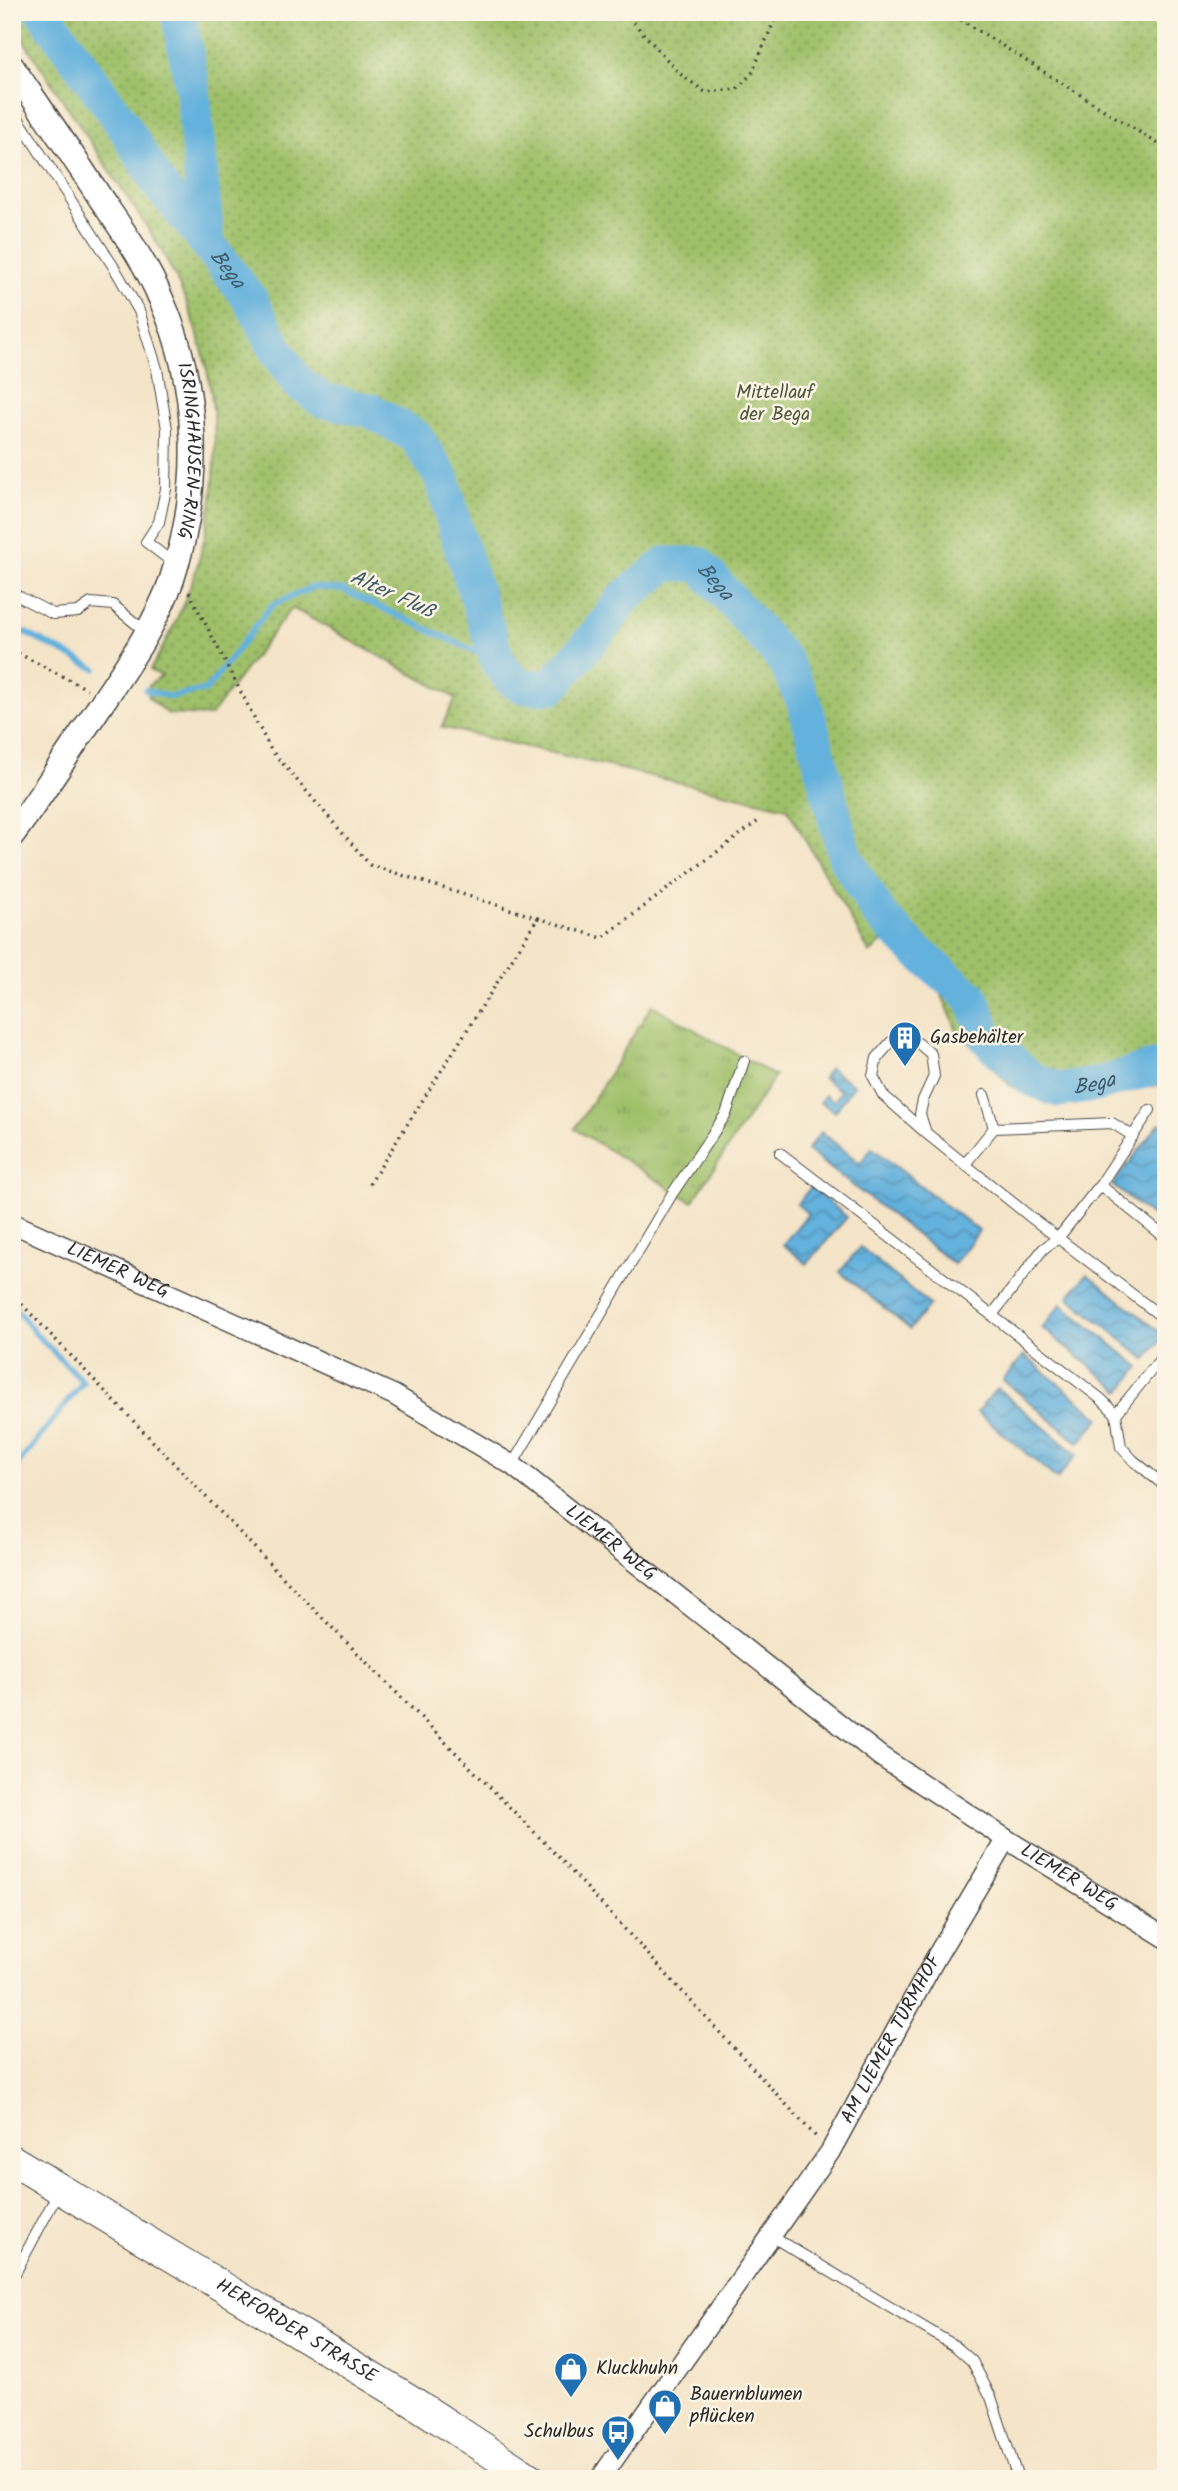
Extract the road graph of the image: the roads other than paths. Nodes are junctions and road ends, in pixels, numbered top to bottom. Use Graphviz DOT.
graph roads {
  1 [pos="12,67"];
  2 [pos="12,108"];
  3 [pos="174,570"];
  4 [pos="12,593"];
  5 [pos="146,633"];
  6 [pos="12,835"];
  7 [pos="744,1061"];
  8 [pos="984,1095"];
  9 [pos="1150,1110"];
  10 [pos="994,1128"];
  11 [pos="926,1133"];
  12 [pos="1133,1136"];
  13 [pos="780,1153"];
  14 [pos="965,1164"];
  15 [pos="1100,1185"];
  16 [pos="12,1223"];
  17 [pos="1059,1237"];
  18 [pos="1166,1238"];
  19 [pos="1164,1314"];
  20 [pos="992,1315"];
  21 [pos="1166,1352"];
  22 [pos="1116,1414"];
  23 [pos="512,1465"];
  24 [pos="1166,1487"];
  25 [pos="1006,1839"];
  26 [pos="1166,1938"];
  27 [pos="12,2160"];
  28 [pos="60,2189"];
  29 [pos="771,2236"];
  30 [pos="12,2279"];
  31 [pos="531,2479"];
  32 [pos="600,2479"];
  33 [pos="1018,2479"];
  1 -- 3 [label="street, ISRINGHAUSEN-RING"];
  2 -- 3 [label="lane"];
  3 -- 5 [label="street, ISRINGHAUSEN-RING"];
  4 -- 5 [label="lane"];
  5 -- 6 [label="street, ISRINGHAUSEN-RING"];
  7 -- 23 [label="lane"];
  8 -- 10 [label="lane"];
  9 -- 12 [label="lane"];
  10 -- 12 [label="lane"];
  10 -- 14 [label="lane"];
  11 -- 11 [label="lane"];
  11 -- 14 [label="lane"];
  12 -- 15 [label="lane"];
  13 -- 20 [label="lane"];
  14 -- 17 [label="lane"];
  15 -- 17 [label="lane"];
  15 -- 18 [label="lane"];
  16 -- 23 [label="street, LIEMER WEG"];
  17 -- 19 [label="lane"];
  17 -- 20 [label="lane"];
  20 -- 22 [label="lane"];
  21 -- 22 [label="lane"];
  22 -- 24 [label="lane"];
  23 -- 25 [label="street, LIEMER WEG"];
  25 -- 26 [label="street, LIEMER WEG"];
  25 -- 29 [label="street, AM LIEMER TURMHOF"];
  27 -- 28 [label="main road, HERFORDER STRASSE"];
  28 -- 30 [label="lane"];
  28 -- 31 [label="main road, HERFORDER STRASSE"];
  29 -- 32 [label="street, AM LIEMER TURMHOF"];
  29 -- 33 [label="lane"];
}
